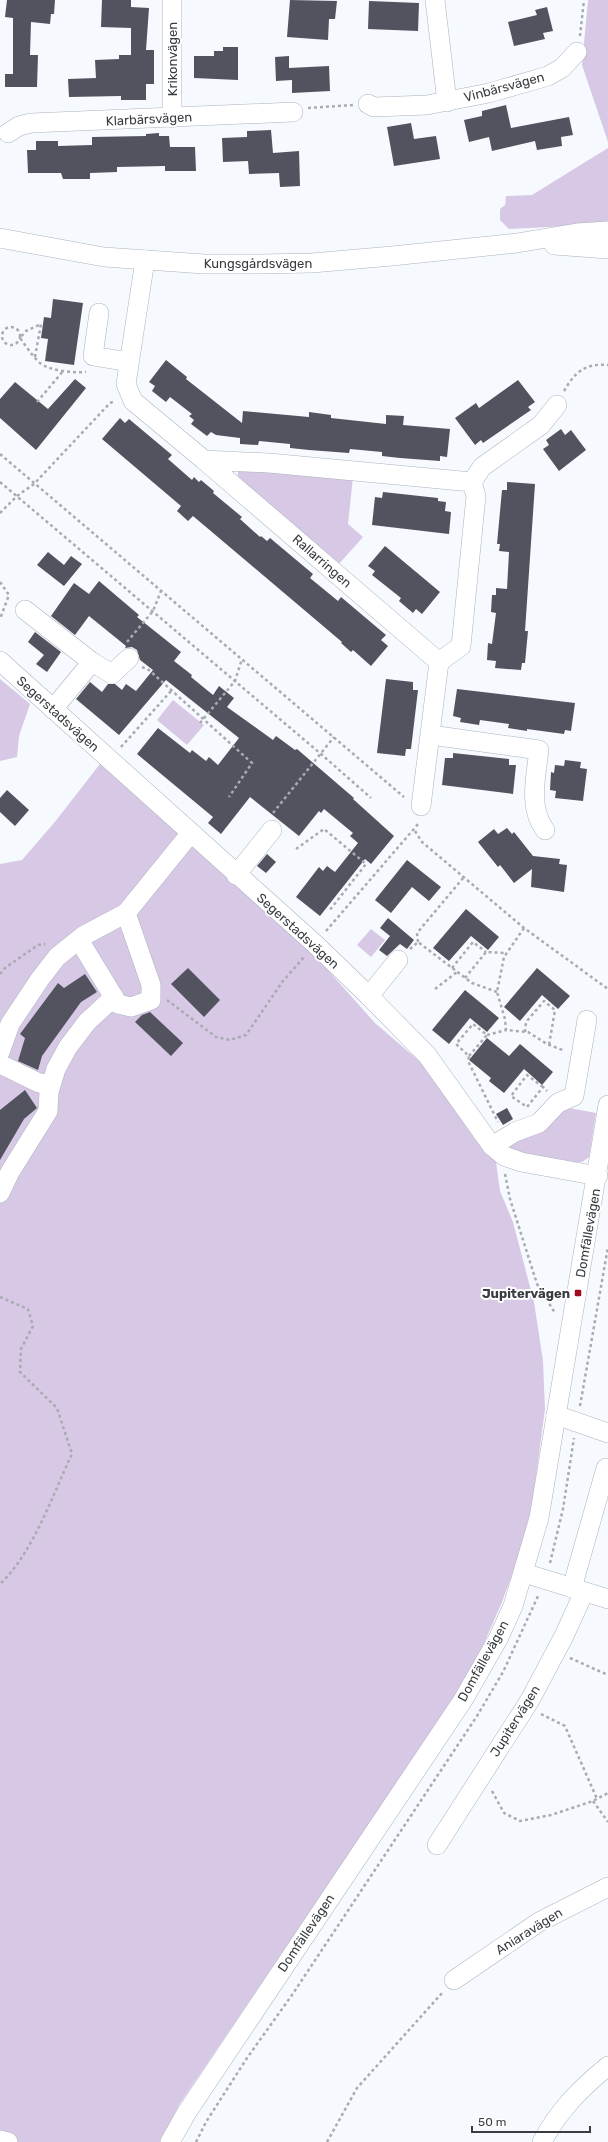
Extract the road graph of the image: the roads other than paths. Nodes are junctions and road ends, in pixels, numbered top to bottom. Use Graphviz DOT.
graph roads {
  1 [pos="172,0"];
  2 [pos="435,0"];
  3 [pos="577,52"];
  4 [pos="447,102"];
  5 [pos="368,104"];
  6 [pos="293,112"];
  7 [pos="172,118"];
  8 [pos="8,133"];
  9 [pos="608,231"];
  10 [pos="0,238"];
  11 [pos="517,243"];
  12 [pos="608,250"];
  13 [pos="145,260"];
  14 [pos="99,313"];
  15 [pos="129,362"];
  16 [pos="557,404"];
  17 [pos="204,460"];
  18 [pos="472,482"];
  19 [pos="25,610"];
  20 [pos="129,658"];
  21 [pos="0,661"];
  22 [pos="92,662"];
  23 [pos="439,662"];
  24 [pos="53,709"];
  25 [pos="431,735"];
  26 [pos="415,807"];
  27 [pos="270,824"];
  28 [pos="545,830"];
  29 [pos="190,834"];
  30 [pos="236,875"];
  31 [pos="126,913"];
  32 [pos="79,940"];
  33 [pos="398,960"];
  34 [pos="369,996"];
  35 [pos="114,997"];
  36 [pos="587,1020"];
  37 [pos="0,1052"];
  38 [pos="0,1064"];
  39 [pos="51,1084"];
  40 [pos="608,1105"];
  41 [pos="501,1146"];
  42 [pos="598,1176"];
  43 [pos="0,1193"];
  44 [pos="556,1415"];
  45 [pos="608,1432"];
  46 [pos="606,1468"];
  47 [pos="524,1573"];
  48 [pos="578,1590"];
  49 [pos="608,1599"];
  50 [pos="437,1845"];
  51 [pos="608,1887"];
  52 [pos="454,1980"];
  53 [pos="608,2066"];
  54 [pos="0,2140"];
  55 [pos="165,2141"];
  56 [pos="8,2142"];
  57 [pos="542,2142"];
  1 -- 7 [label="street, Krikonvägen"];
  2 -- 4 [label="street, Vinbärsvägen"];
  3 -- 4 [label="street, Vinbärsvägen"];
  4 -- 5 [label="street, Vinbärsvägen"];
  6 -- 7 [label="street, Klarbärsvägen"];
  7 -- 8 [label="street, Klarbärsvägen"];
  9 -- 11 [label="street, Kungsgårdsvägen"];
  10 -- 13 [label="street, Kungsgårdsvägen"];
  11 -- 12 [label="street, Kungsgårdsvägen"];
  11 -- 13 [label="street, Kungsgårdsvägen"];
  13 -- 15 [label="street"];
  14 -- 15 [label="street"];
  15 -- 17 [label="street, Rallarringen"];
  16 -- 18 [label="street"];
  17 -- 18 [label="street"];
  17 -- 23 [label="street, Rallarringen"];
  18 -- 23 [label="street"];
  19 -- 22 [label="street"];
  20 -- 22 [label="street"];
  21 -- 24 [label="street, Segerstadsvägen"];
  22 -- 24 [label="street"];
  23 -- 25 [label="street"];
  24 -- 29 [label="street, Segerstadsvägen"];
  25 -- 26 [label="street"];
  25 -- 28 [label="street"];
  27 -- 30 [label="street"];
  29 -- 30 [label="street, Segerstadsvägen"];
  29 -- 31 [label="street"];
  30 -- 34 [label="street, Segerstadsvägen"];
  31 -- 32 [label="street"];
  31 -- 35 [label="street"];
  32 -- 35 [label="street"];
  32 -- 37 [label="street"];
  33 -- 34 [label="street"];
  34 -- 41 [label="street, Segerstadsvägen"];
  35 -- 39 [label="street"];
  36 -- 41 [label="street"];
  38 -- 39 [label="street"];
  39 -- 43 [label="street"];
  40 -- 42 [label="street, Domfällevägen"];
  41 -- 42 [label="street"];
  42 -- 44 [label="street, Domfällevägen"];
  44 -- 45 [label="street"];
  44 -- 47 [label="street, Domfällevägen"];
  46 -- 48 [label="street, Jupitervägen"];
  47 -- 48 [label="street"];
  47 -- 55 [label="street, Domfällevägen"];
  48 -- 49 [label="street"];
  48 -- 50 [label="street, Jupitervägen"];
  51 -- 52 [label="street, Aniaravägen"];
  53 -- 57 [label="street"];
  54 -- 56 [label="street"];
}
